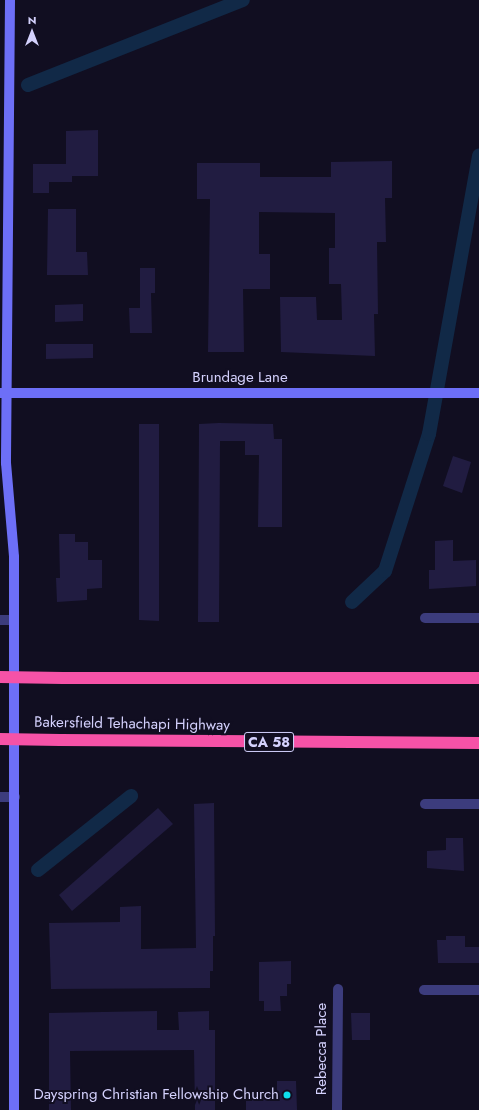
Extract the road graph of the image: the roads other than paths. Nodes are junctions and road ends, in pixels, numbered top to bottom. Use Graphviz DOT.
graph roads {
  1 [pos="10,0"];
  2 [pos="3,393"];
  3 [pos="479,393"];
  4 [pos="425,618"];
  5 [pos="479,618"];
  6 [pos="0,620"];
  7 [pos="13,620"];
  8 [pos="0,677"];
  9 [pos="479,678"];
  10 [pos="0,739"];
  11 [pos="479,743"];
  12 [pos="0,797"];
  13 [pos="15,797"];
  14 [pos="425,804"];
  15 [pos="479,804"];
  16 [pos="338,989"];
  17 [pos="424,990"];
  18 [pos="479,990"];
  19 [pos="14,1110"];
  20 [pos="337,1110"];
  1 -- 2 [label="street"];
  2 -- 3 [label="street, Brundage Lane"];
  2 -- 7 [label="street"];
  4 -- 5 [label="street"];
  6 -- 7 [label="street"];
  7 -- 13 [label="street"];
  8 -- 9 [label="highway, bridge"];
  10 -- 11 [label="highway, Bakersfield Tehachapi Highway / CA 58, bridge"];
  12 -- 13 [label="street"];
  13 -- 19 [label="street"];
  14 -- 15 [label="street"];
  16 -- 20 [label="street, Rebecca Place"];
  17 -- 18 [label="street"];
}
